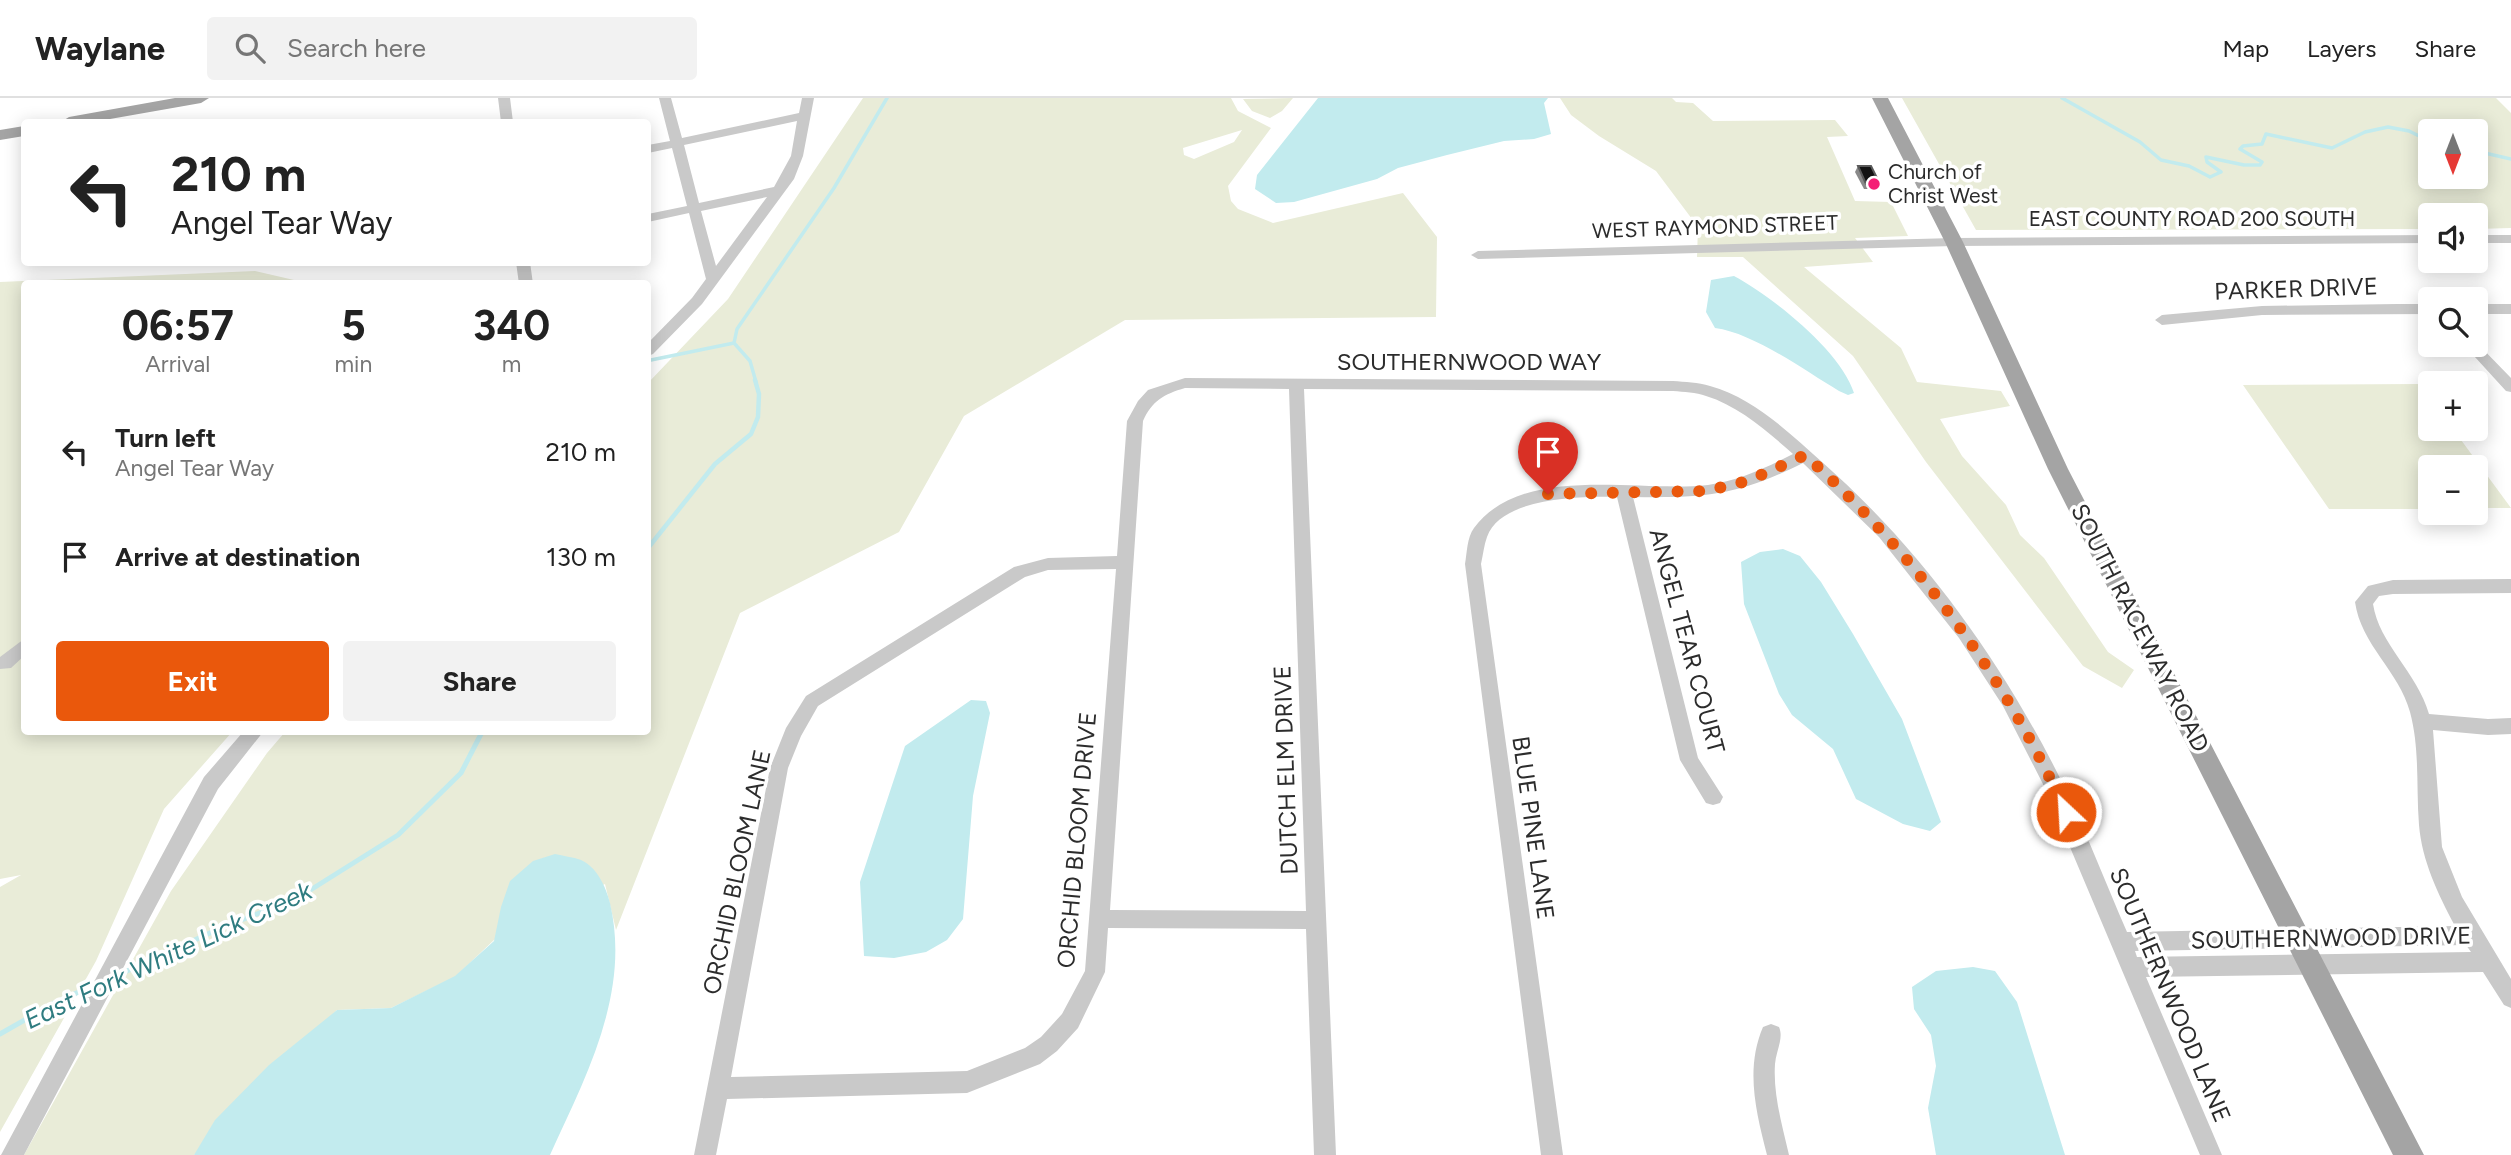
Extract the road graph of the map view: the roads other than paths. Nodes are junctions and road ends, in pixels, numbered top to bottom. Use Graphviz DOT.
graph roads {
  1 [pos="201,98"];
  2 [pos="504,98"];
  3 [pos="665,98"];
  4 [pos="807,98"];
  5 [pos="1880,98"];
  6 [pos="804,116"];
  7 [pos="86,119"];
  8 [pos="507,119"];
  9 [pos="21,132"];
  10 [pos="0,135"];
  11 [pos="676,143"];
  12 [pos="651,148"];
  13 [pos="780,190"];
  14 [pos="692,209"];
  15 [pos="651,217"];
  16 [pos="2418,239"];
  17 [pos="2488,239"];
  18 [pos="2511,239"];
  19 [pos="1954,242"];
  20 [pos="1478,255"];
  21 [pos="713,282"];
  22 [pos="2418,309"];
  23 [pos="2488,309"];
  24 [pos="2511,309"];
  25 [pos="2162,320"];
  26 [pos="651,348"];
  27 [pos="2482,357"];
  28 [pos="1296,383"];
  29 [pos="1167,387"];
  30 [pos="2511,387"];
  31 [pos="1763,419"];
  32 [pos="1805,455"];
  33 [pos="1623,493"];
  34 [pos="1125,562"];
  35 [pos="2511,586"];
  36 [pos="21,648"];
  37 [pos="3,663"];
  38 [pos="21,663"];
  39 [pos="2422,721"];
  40 [pos="2511,726"];
  41 [pos="251,735"];
  42 [pos="1713,797"];
  43 [pos="1100,919"];
  44 [pos="1316,920"];
  45 [pos="2473,935"];
  46 [pos="2298,937"];
  47 [pos="2121,942"];
  48 [pos="2489,962"];
  49 [pos="2312,965"];
  50 [pos="2132,967"];
  51 [pos="2511,998"];
  52 [pos="1771,1034"];
  53 [pos="718,1088"];
  54 [pos="12,1155"];
  55 [pos="705,1155"];
  56 [pos="1325,1155"];
  57 [pos="1552,1155"];
  58 [pos="1777,1155"];
  59 [pos="2211,1155"];
  60 [pos="2409,1155"];
  1 -- 7 [label="main road"];
  2 -- 8 [label="street"];
  3 -- 11 [label="street"];
  4 -- 6 [label="street"];
  5 -- 19 [label="main road, SOUTH RACEWAY ROAD"];
  6 -- 11 [label="street"];
  6 -- 13 [label="street"];
  9 -- 10 [label="main road"];
  11 -- 12 [label="street"];
  11 -- 14 [label="street"];
  13 -- 14 [label="street"];
  13 -- 21 [label="street"];
  14 -- 15 [label="street"];
  14 -- 21 [label="street"];
  16 -- 19 [label="street, EAST COUNTY ROAD 200 SOUTH"];
  17 -- 18 [label="street"];
  19 -- 20 [label="street, WEST RAYMOND STREET"];
  19 -- 46 [label="main road, SOUTH RACEWAY ROAD"];
  21 -- 26 [label="street"];
  22 -- 25 [label="street, PARKER DRIVE"];
  23 -- 24 [label="street"];
  27 -- 30 [label="street"];
  28 -- 29 [label="street, SOUTHERNWOOD WAY"];
  28 -- 31 [label="street, SOUTHERNWOOD WAY"];
  28 -- 44 [label="street, DUTCH ELM DRIVE"];
  29 -- 34 [label="street, ORCHID BLOOM DRIVE"];
  31 -- 32 [label="street, SOUTHERNWOOD LANE"];
  32 -- 33 [label="street"];
  32 -- 47 [label="street, SOUTHERNWOOD LANE"];
  33 -- 42 [label="street, ANGEL TEAR COURT"];
  33 -- 57 [label="street, BLUE PINE LANE"];
  34 -- 43 [label="street, ORCHID BLOOM DRIVE"];
  34 -- 53 [label="street, ORCHID BLOOM LANE"];
  35 -- 39 [label="street"];
  36 -- 37 [label="street"];
  37 -- 38 [label="street"];
  39 -- 40 [label="street"];
  39 -- 45 [label="street"];
  41 -- 54 [label="street"];
  43 -- 44 [label="street"];
  43 -- 53 [label="street, ORCHID BLOOM DRIVE"];
  44 -- 56 [label="street, DUTCH ELM DRIVE"];
  45 -- 46 [label="street, SOUTHERNWOOD DRIVE"];
  45 -- 48 [label="street"];
  46 -- 47 [label="street, SOUTHERNWOOD DRIVE"];
  46 -- 49 [label="main road, SOUTH RACEWAY ROAD"];
  47 -- 50 [label="street, SOUTHERNWOOD LANE"];
  48 -- 49 [label="street, SOUTHERNWOOD DRIVE"];
  48 -- 51 [label="street"];
  49 -- 50 [label="street, SOUTHERNWOOD DRIVE"];
  49 -- 60 [label="main road, SOUTH RACEWAY ROAD"];
  50 -- 59 [label="street, SOUTHERNWOOD LANE"];
  52 -- 58 [label="street"];
  53 -- 55 [label="street, ORCHID BLOOM LANE"];
}
